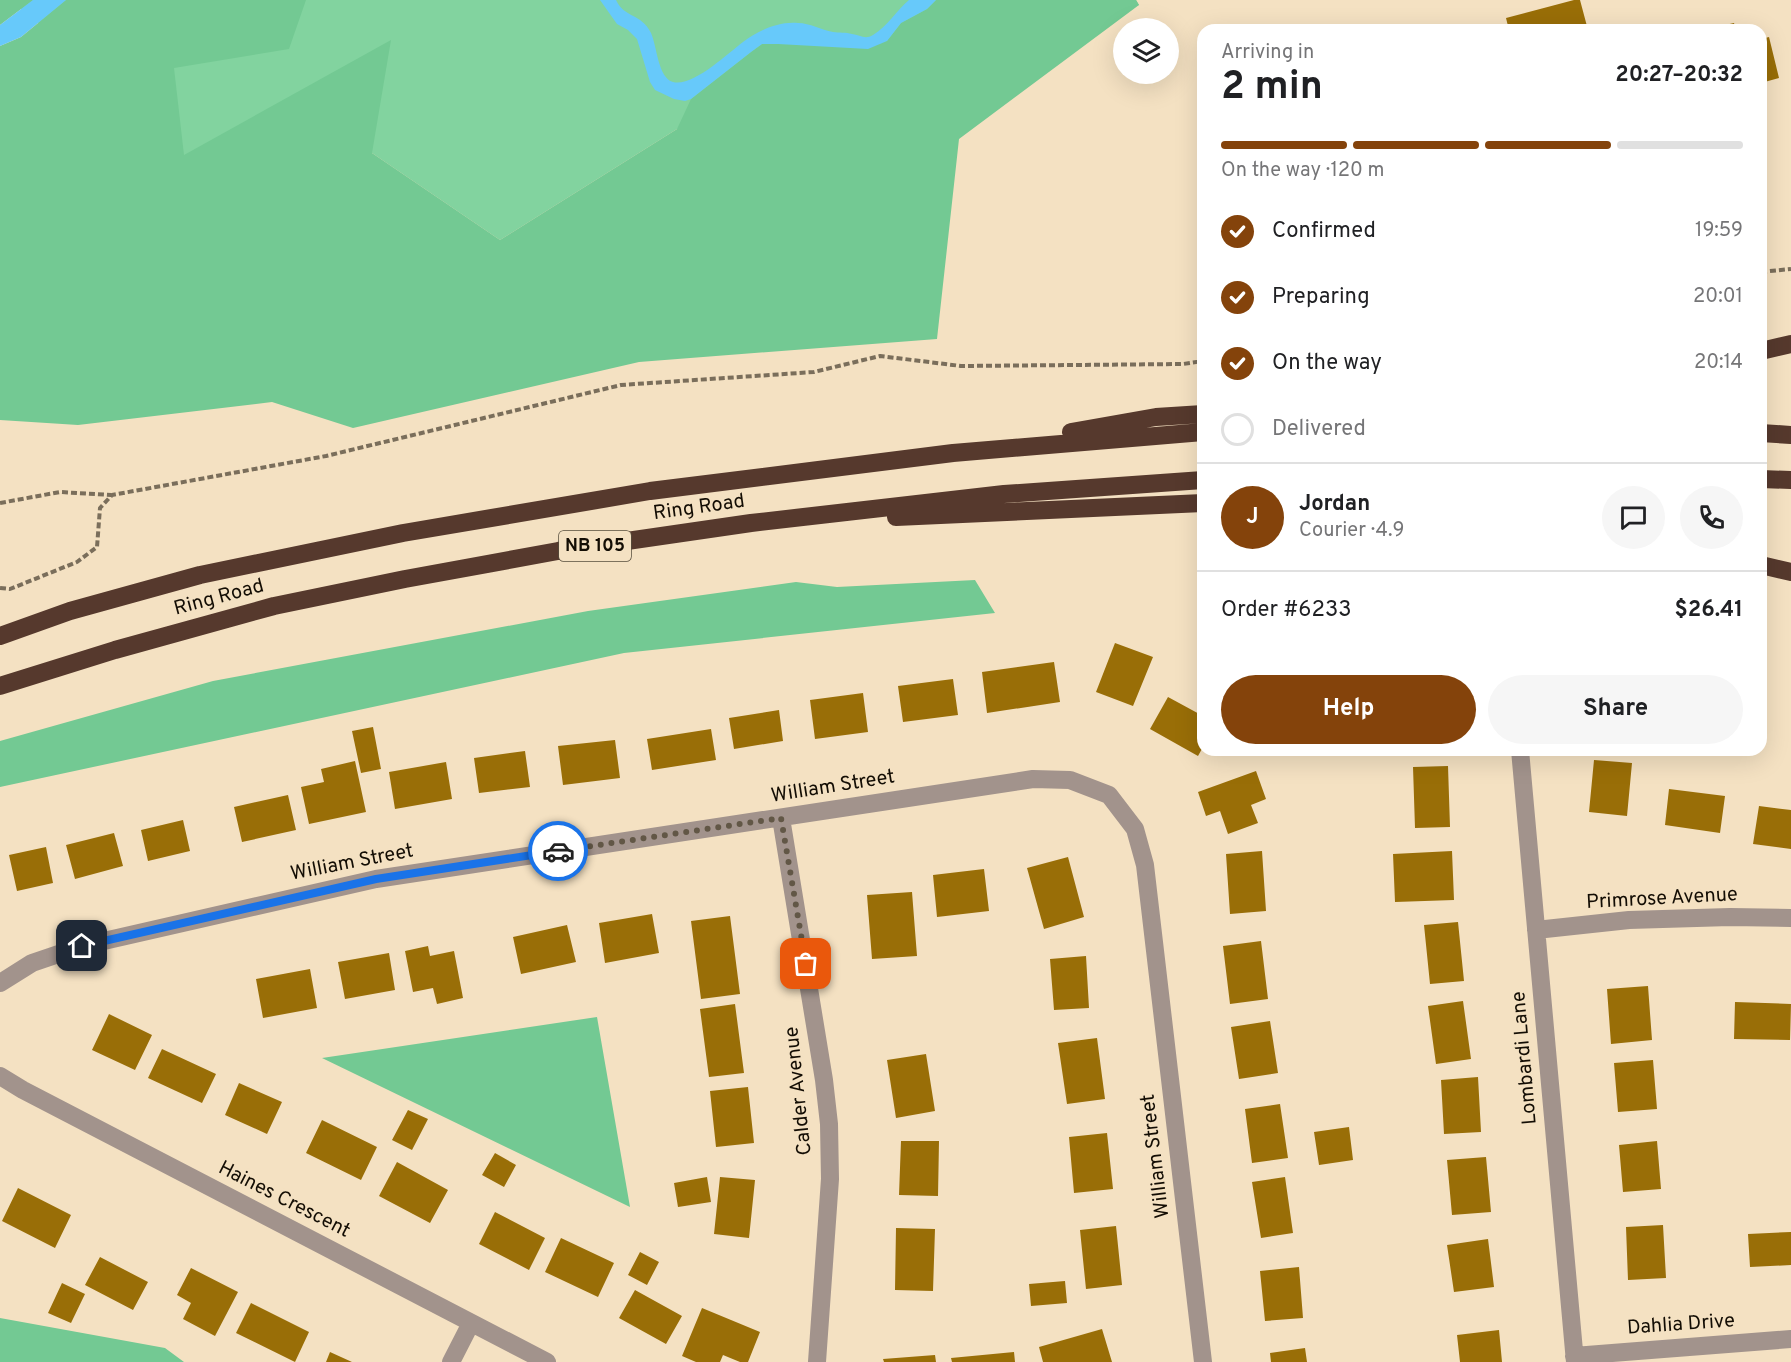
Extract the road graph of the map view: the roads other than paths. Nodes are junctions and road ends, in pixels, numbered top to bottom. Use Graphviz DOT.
graph roads {
  1 [pos="1791,344"];
  2 [pos="1767,350"];
  3 [pos="1197,414"];
  4 [pos="1197,433"];
  5 [pos="1767,433"];
  6 [pos="1791,435"];
  7 [pos="953,453"];
  8 [pos="1767,479"];
  9 [pos="1197,480"];
  10 [pos="1791,480"];
  11 [pos="1197,503"];
  12 [pos="751,523"];
  13 [pos="1767,566"];
  14 [pos="1791,572"];
  15 [pos="0,636"];
  16 [pos="0,686"];
  17 [pos="1521,756"];
  18 [pos="781,818"];
  19 [pos="1791,918"];
  20 [pos="1536,930"];
  21 [pos="0,983"];
  22 [pos="0,1076"];
  23 [pos="471,1323"];
  24 [pos="1791,1339"];
  25 [pos="1574,1359"];
  26 [pos="451,1362"];
  27 [pos="547,1362"];
  28 [pos="816,1362"];
  29 [pos="1203,1362"];
  1 -- 2 [label="highway"];
  3 -- 7 [label="highway"];
  4 -- 7 [label="highway, Ring Road / NB 105"];
  5 -- 6 [label="highway"];
  7 -- 15 [label="highway, Ring Road / NB 105"];
  8 -- 10 [label="highway"];
  9 -- 12 [label="highway, Ring Road / NB 105"];
  11 -- 12 [label="highway"];
  12 -- 16 [label="highway, Ring Road / NB 105"];
  13 -- 14 [label="highway"];
  17 -- 20 [label="street, Lombardi Lane"];
  18 -- 21 [label="street, William Street"];
  18 -- 28 [label="street, Calder Avenue"];
  18 -- 29 [label="street, William Street"];
  19 -- 20 [label="street, Primrose Avenue"];
  20 -- 25 [label="street, Lombardi Lane"];
  22 -- 23 [label="street, Haines Crescent"];
  23 -- 26 [label="street"];
  23 -- 27 [label="street, Haines Crescent"];
  24 -- 25 [label="street, Dahlia Drive"];
}
